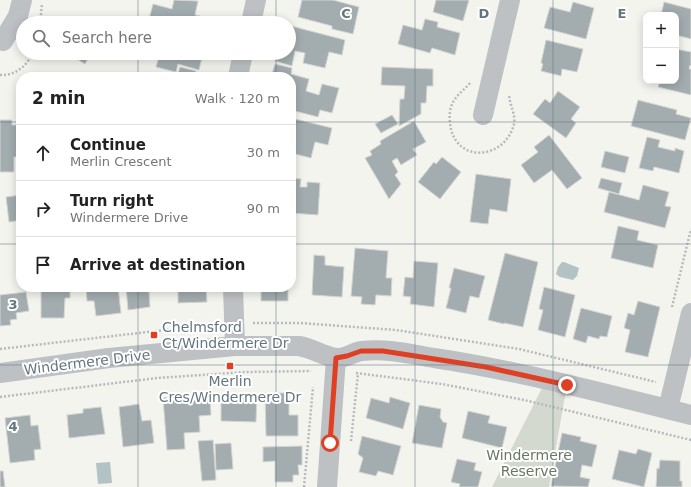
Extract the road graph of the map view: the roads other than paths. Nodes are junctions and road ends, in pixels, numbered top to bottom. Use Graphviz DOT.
graph roads {
  1 [pos="22,0"];
  2 [pos="256,0"];
  3 [pos="510,0"];
  4 [pos="18,16"];
  5 [pos="253,16"];
  6 [pos="16,19"];
  7 [pos="3,41"];
  8 [pos="242,60"];
  9 [pos="239,72"];
  10 [pos="483,115"];
  11 [pos="233,292"];
  12 [pos="691,313"];
  13 [pos="235,346"];
  14 [pos="336,358"];
  15 [pos="0,373"];
  16 [pos="668,409"];
  17 [pos="691,415"];
  18 [pos="327,487"];
  1 -- 4 [label="street"];
  2 -- 5 [label="street"];
  3 -- 10 [label="street"];
  6 -- 7 [label="street"];
  8 -- 9 [label="street"];
  11 -- 13 [label="street"];
  12 -- 16 [label="street"];
  13 -- 14 [label="street, Windermere Drive"];
  13 -- 15 [label="street, Windermere Drive"];
  14 -- 16 [label="street"];
  14 -- 18 [label="street"];
  16 -- 17 [label="street"];
}
